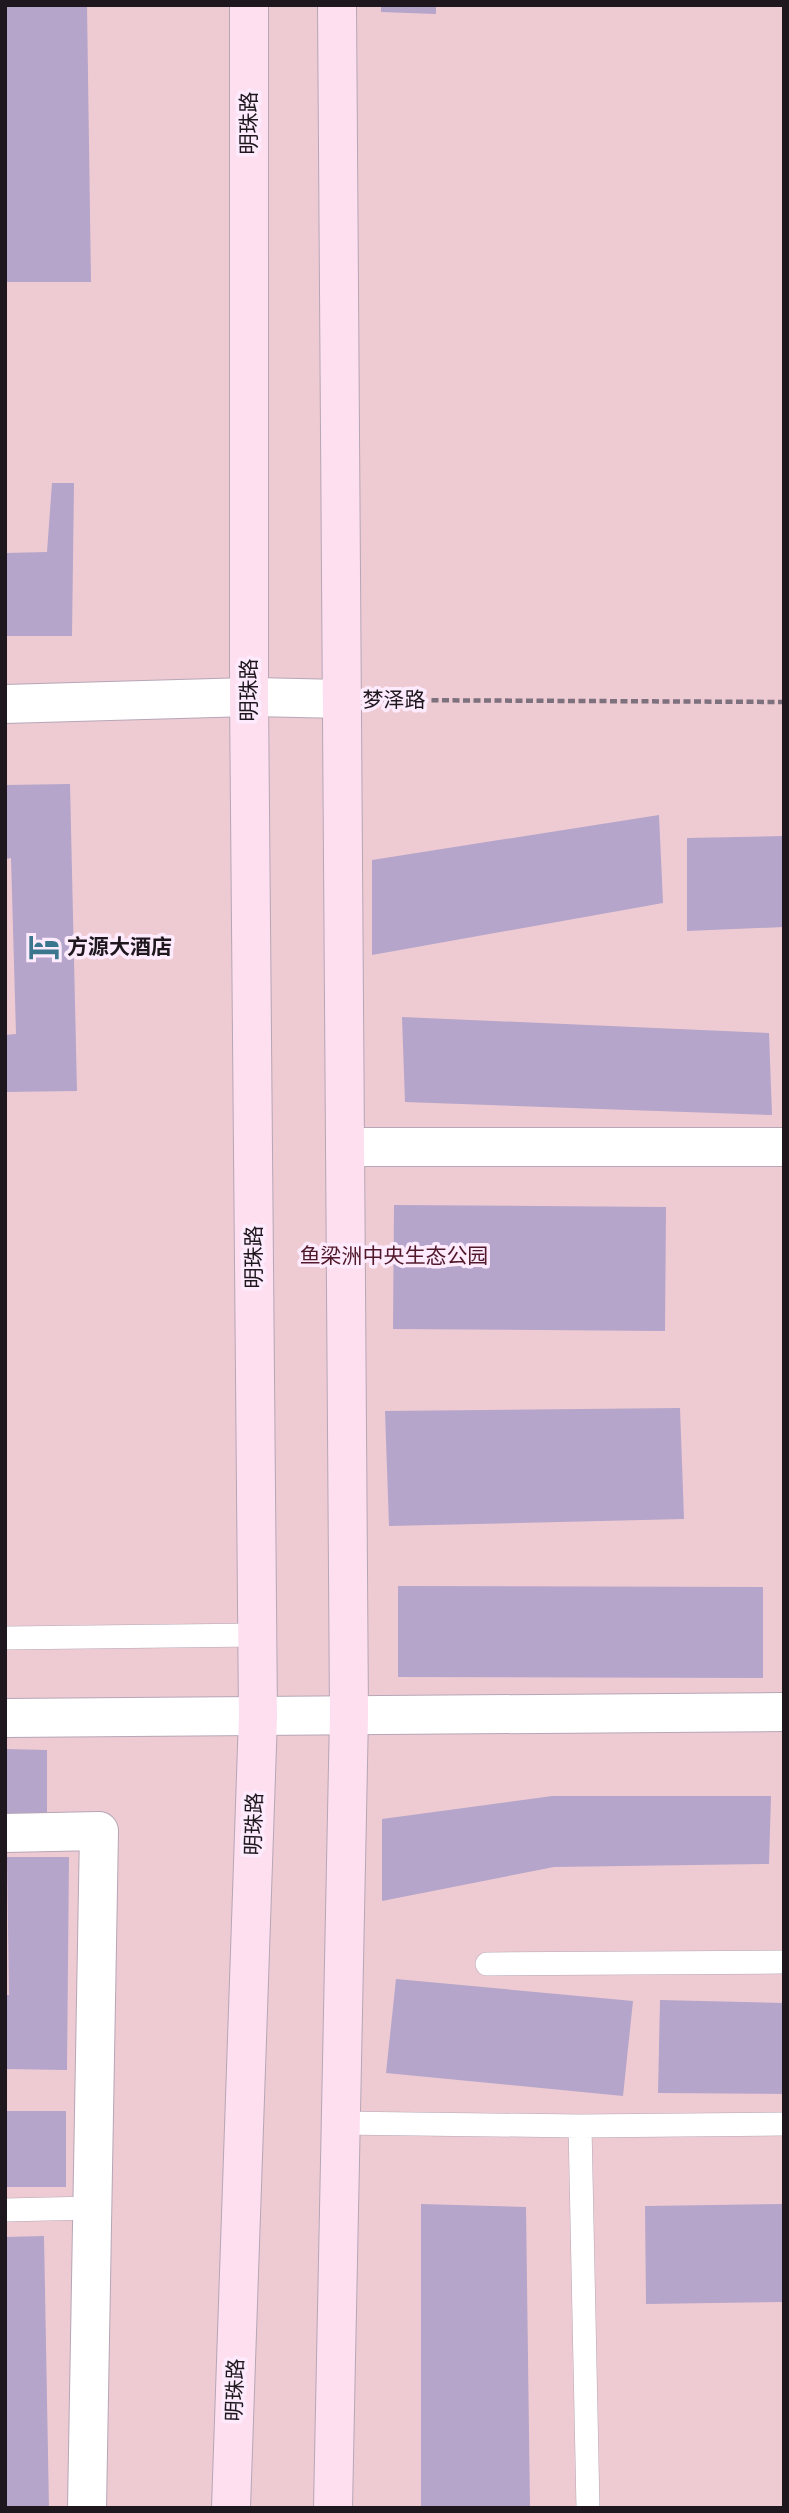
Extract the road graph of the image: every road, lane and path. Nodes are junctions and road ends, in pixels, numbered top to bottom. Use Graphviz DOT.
graph roads {
  1 [pos="249,5"];
  2 [pos="337,5"];
  3 [pos="249,698"];
  4 [pos="342,699"];
  5 [pos="784,702"];
  6 [pos="5,704"];
  7 [pos="345,1147"];
  8 [pos="784,1147"];
  9 [pos="257,1635"];
  10 [pos="5,1638"];
  11 [pos="784,1712"];
  12 [pos="349,1715"];
  13 [pos="258,1717"];
  14 [pos="5,1718"];
  15 [pos="5,1833"];
  16 [pos="784,1962"];
  17 [pos="487,1964"];
  18 [pos="339,2123"];
  19 [pos="784,2124"];
  20 [pos="580,2126"];
  21 [pos="92,2208"];
  22 [pos="5,2210"];
  23 [pos="87,2508"];
  24 [pos="231,2508"];
  25 [pos="333,2508"];
  26 [pos="588,2508"];
  1 -- 3 [label="street, 明珠路"];
  2 -- 4 [label="street"];
  3 -- 4 [label="street, 梦泽路"];
  3 -- 6 [label="street, 梦泽路"];
  3 -- 9 [label="street, 明珠路"];
  4 -- 5 [label="path, 梦泽路"];
  4 -- 7 [label="street"];
  7 -- 8 [label="street"];
  7 -- 12 [label="street"];
  9 -- 10 [label="lane"];
  9 -- 13 [label="street, 明珠路"];
  11 -- 12 [label="street"];
  12 -- 13 [label="street"];
  12 -- 18 [label="street"];
  13 -- 14 [label="street"];
  13 -- 24 [label="street, 明珠路"];
  15 -- 21 [label="street"];
  16 -- 17 [label="lane"];
  18 -- 20 [label="lane"];
  18 -- 25 [label="street"];
  19 -- 20 [label="lane"];
  20 -- 26 [label="lane"];
  21 -- 22 [label="lane"];
  21 -- 23 [label="street"];
}
